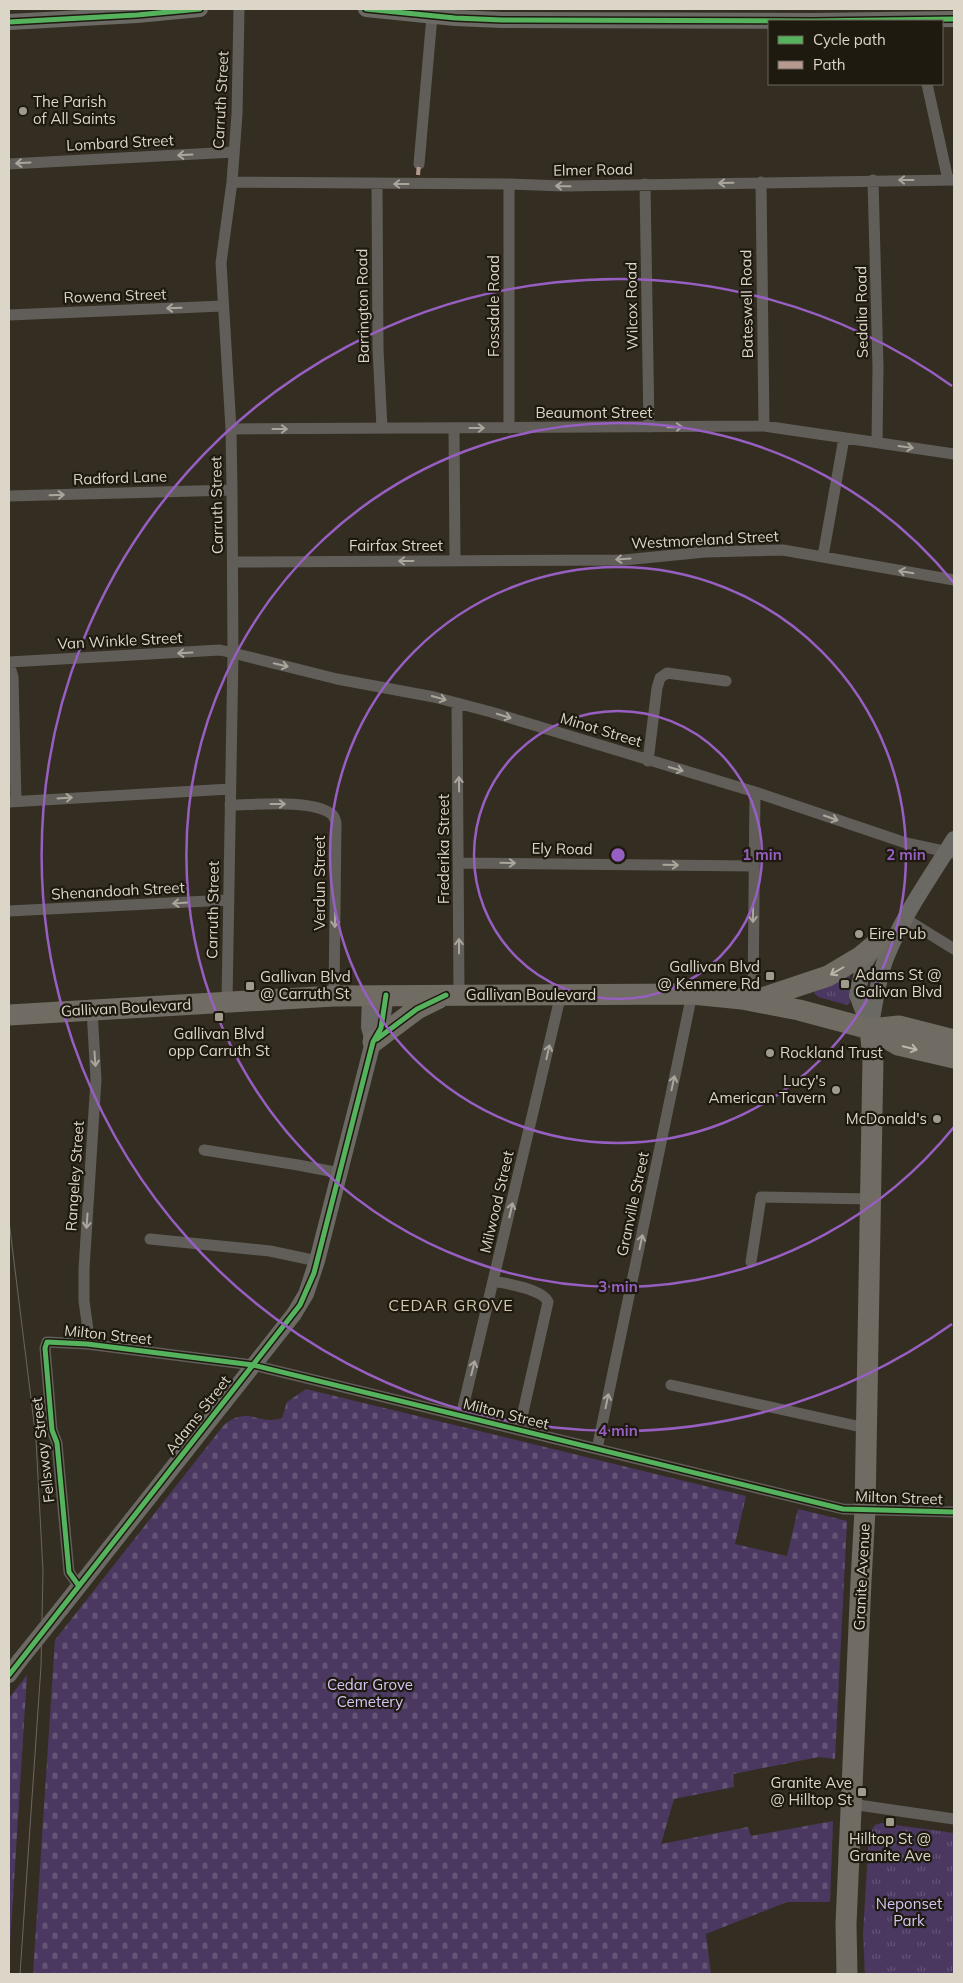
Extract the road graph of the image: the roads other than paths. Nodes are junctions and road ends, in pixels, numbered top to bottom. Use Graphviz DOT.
graph roads {
  1 [pos="200,9"];
  2 [pos="239,9"];
  3 [pos="366,9"];
  4 [pos="396,10"];
  5 [pos="60,14"];
  6 [pos="714,15"];
  7 [pos="432,16"];
  8 [pos="954,19"];
  9 [pos="816,20"];
  10 [pos="934,20"];
  11 [pos="9,22"];
  12 [pos="927,85"];
  13 [pos="234,152"];
  14 [pos="9,164"];
  15 [pos="419,164"];
  16 [pos="873,180"];
  17 [pos="951,180"];
  18 [pos="232,182"];
  19 [pos="761,182"];
  20 [pos="378,184"];
  21 [pos="509,184"];
  22 [pos="645,184"];
  23 [pos="223,306"];
  24 [pos="9,315"];
  25 [pos="764,426"];
  26 [pos="649,427"];
  27 [pos="382,428"];
  28 [pos="454,428"];
  29 [pos="509,428"];
  30 [pos="231,429"];
  31 [pos="844,438"];
  32 [pos="876,442"];
  33 [pos="954,454"];
  34 [pos="232,490"];
  35 [pos="9,496"];
  36 [pos="823,556"];
  37 [pos="233,562"];
  38 [pos="455,562"];
  39 [pos="954,580"];
  40 [pos="233,653"];
  41 [pos="9,662"];
  42 [pos="726,681"];
  43 [pos="457,703"];
  44 [pos="648,761"];
  45 [pos="230,789"];
  46 [pos="755,792"];
  47 [pos="13,802"];
  48 [pos="230,805"];
  49 [pos="952,848"];
  50 [pos="460,863"];
  51 [pos="754,866"];
  52 [pos="228,900"];
  53 [pos="9,911"];
  54 [pos="904,918"];
  55 [pos="877,943"];
  56 [pos="954,948"];
  57 [pos="561,994"];
  58 [pos="692,994"];
  59 [pos="453,995"];
  60 [pos="334,996"];
  61 [pos="378,996"];
  62 [pos="753,1001"];
  63 [pos="227,1002"];
  64 [pos="92,1010"];
  65 [pos="9,1015"];
  66 [pos="870,1029"];
  67 [pos="954,1040"];
  68 [pos="373,1042"];
  69 [pos="954,1058"];
  70 [pos="204,1150"];
  71 [pos="340,1173"];
  72 [pos="871,1198"];
  73 [pos="150,1239"];
  74 [pos="317,1261"];
  75 [pos="751,1262"];
  76 [pos="494,1281"];
  77 [pos="51,1342"];
  78 [pos="87,1344"];
  79 [pos="253,1365"];
  80 [pos="671,1385"];
  81 [pos="461,1416"];
  82 [pos="866,1428"];
  83 [pos="519,1430"];
  84 [pos="597,1449"];
  85 [pos="866,1510"];
  86 [pos="954,1512"];
  87 [pos="79,1586"];
  88 [pos="9,1675"];
  89 [pos="851,1804"];
  90 [pos="954,1819"];
  91 [pos="846,1974"];
  1 -- 5 [label="main road"];
  2 -- 13 [label="street, Carruth Street"];
  3 -- 4 [label="main road"];
  4 -- 7 [label="main road"];
  5 -- 11 [label="main road"];
  6 -- 7 [label="main road"];
  6 -- 9 [label="main road"];
  7 -- 15 [label="street"];
  8 -- 10 [label="main road"];
  12 -- 17 [label="street"];
  13 -- 14 [label="street, Lombard Street, one-way"];
  13 -- 18 [label="street, Carruth Street"];
  17 -- 16 [label="street, Elmer Road, one-way"];
  16 -- 19 [label="street, Elmer Road"];
  16 -- 32 [label="street, Sedalia Road"];
  18 -- 20 [label="street, Elmer Road"];
  18 -- 23 [label="street, Carruth Street"];
  19 -- 22 [label="street, Elmer Road, one-way"];
  19 -- 25 [label="street, Bateswell Road"];
  21 -- 20 [label="street, Elmer Road, one-way"];
  20 -- 27 [label="street, Barrington Road"];
  22 -- 21 [label="street, Elmer Road, one-way"];
  21 -- 29 [label="street, Fossdale Road"];
  22 -- 26 [label="street, Wilcox Road"];
  23 -- 24 [label="street, Rowena Street, one-way"];
  23 -- 30 [label="street, Carruth Street"];
  26 -- 25 [label="street, Beaumont Street, one-way"];
  25 -- 31 [label="street, Beaumont Street"];
  26 -- 29 [label="street, Beaumont Street"];
  27 -- 28 [label="street, Beaumont Street"];
  30 -- 27 [label="street, Beaumont Street, one-way"];
  28 -- 29 [label="street, Beaumont Street, one-way"];
  28 -- 38 [label="street, Fairfax Street"];
  30 -- 34 [label="street, Carruth Street"];
  31 -- 32 [label="street, Beaumont Street"];
  31 -- 36 [label="street"];
  32 -- 33 [label="street, Beaumont Street, one-way"];
  35 -- 34 [label="street, Radford Lane, one-way"];
  34 -- 37 [label="street, Carruth Street"];
  36 -- 38 [label="street, Westmoreland Street, one-way"];
  39 -- 36 [label="street, Westmoreland Street, one-way"];
  38 -- 37 [label="street, Fairfax Street, one-way"];
  37 -- 40 [label="street, Carruth Street"];
  40 -- 41 [label="street, Van Winkle Street, one-way"];
  40 -- 43 [label="street, Minot Street, one-way"];
  40 -- 45 [label="street, Carruth Street"];
  41 -- 47 [label="street"];
  42 -- 44 [label="street"];
  43 -- 44 [label="street, Minot Street, one-way"];
  50 -- 43 [label="street, Frederika Street, one-way"];
  44 -- 46 [label="street, Minot Street, one-way"];
  47 -- 45 [label="street, one-way"];
  45 -- 48 [label="street, Carruth Street"];
  46 -- 49 [label="street, Minot Street, one-way"];
  46 -- 51 [label="street"];
  48 -- 52 [label="street, Carruth Street"];
  48 -- 60 [label="street, Verdun Street, one-way"];
  49 -- 54 [label="main road"];
  50 -- 51 [label="street, Ely Road, one-way"];
  59 -- 50 [label="street, Frederika Street, one-way"];
  51 -- 62 [label="street, one-way"];
  52 -- 53 [label="street, Shenandoah Street, one-way"];
  52 -- 63 [label="street, Carruth Street"];
  54 -- 55 [label="main road"];
  54 -- 56 [label="street"];
  54 -- 66 [label="main road"];
  55 -- 62 [label="highway, one-way"];
  55 -- 66 [label="main road"];
  57 -- 58 [label="highway, Gallivan Boulevard"];
  57 -- 59 [label="highway, Gallivan Boulevard"];
  76 -- 57 [label="street, Milwood Street, one-way"];
  58 -- 62 [label="highway, Gallivan Boulevard"];
  84 -- 58 [label="street, Granville Street, one-way"];
  59 -- 61 [label="highway, Gallivan Boulevard"];
  59 -- 68 [label="highway"];
  60 -- 61 [label="highway, Gallivan Boulevard"];
  60 -- 63 [label="highway, Gallivan Boulevard"];
  61 -- 68 [label="main road, Adams Street"];
  62 -- 66 [label="highway, Gallivan Boulevard"];
  63 -- 64 [label="highway, Gallivan Boulevard"];
  64 -- 65 [label="highway, Gallivan Boulevard"];
  64 -- 78 [label="street, Rangeley Street, one-way"];
  66 -- 67 [label="highway, Gallivan Boulevard"];
  66 -- 69 [label="highway, Gallivan Boulevard, one-way"];
  66 -- 72 [label="highway, Granite Avenue"];
  68 -- 71 [label="main road, Adams Street"];
  70 -- 71 [label="street"];
  71 -- 74 [label="main road, Adams Street"];
  72 -- 75 [label="street"];
  72 -- 82 [label="highway, Granite Avenue"];
  73 -- 74 [label="street"];
  74 -- 79 [label="main road, Adams Street"];
  81 -- 76 [label="street, Milwood Street, one-way"];
  76 -- 83 [label="street"];
  77 -- 78 [label="street, Milton Street"];
  77 -- 87 [label="street, Fellsway Street"];
  78 -- 79 [label="street, Milton Street"];
  79 -- 81 [label="street, Milton Street"];
  79 -- 87 [label="main road, Adams Street"];
  80 -- 82 [label="street"];
  81 -- 83 [label="street, Milton Street"];
  82 -- 85 [label="highway, Granite Avenue"];
  83 -- 84 [label="street, Milton Street"];
  84 -- 85 [label="street, Milton Street"];
  85 -- 86 [label="street, Milton Street"];
  85 -- 89 [label="highway, Granite Avenue"];
  87 -- 88 [label="main road, Adams Street, bridge"];
  89 -- 90 [label="street"];
  89 -- 91 [label="highway, Granite Avenue"];
}
